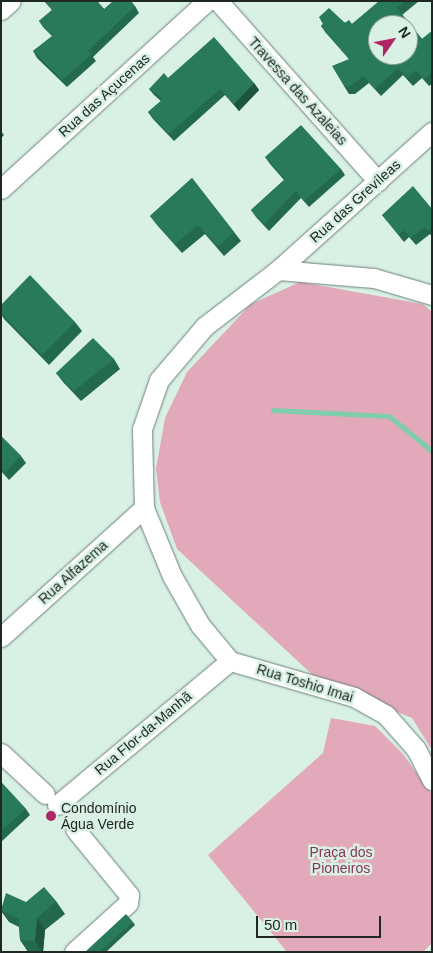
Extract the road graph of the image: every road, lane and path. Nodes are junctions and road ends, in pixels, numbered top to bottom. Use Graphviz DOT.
graph roads {
  1 [pos="11,1"];
  2 [pos="206,1"];
  3 [pos="218,1"];
  4 [pos="1,10"];
  5 [pos="432,132"];
  6 [pos="378,180"];
  7 [pos="1,189"];
  8 [pos="278,270"];
  9 [pos="432,294"];
  10 [pos="144,508"];
  11 [pos="1,637"];
  12 [pos="230,661"];
  13 [pos="1,754"];
  14 [pos="432,780"];
  15 [pos="51,799"];
  16 [pos="74,952"];
  1 -- 4 [label="street"];
  2 -- 7 [label="street, Rua das Açucenas"];
  3 -- 6 [label="street, Travessa das Azaleias"];
  5 -- 6 [label="street, Rua das Grevíleas"];
  6 -- 8 [label="street, Rua das Grevíleas"];
  8 -- 9 [label="street"];
  8 -- 10 [label="street, Rua das Grevíleas"];
  10 -- 11 [label="street, Rua Alfazema"];
  10 -- 12 [label="street"];
  12 -- 14 [label="street, Rua Toshio Imai"];
  12 -- 15 [label="street, Rua Flor-da-Manhã"];
  13 -- 15 [label="street"];
  15 -- 16 [label="street"];
}
